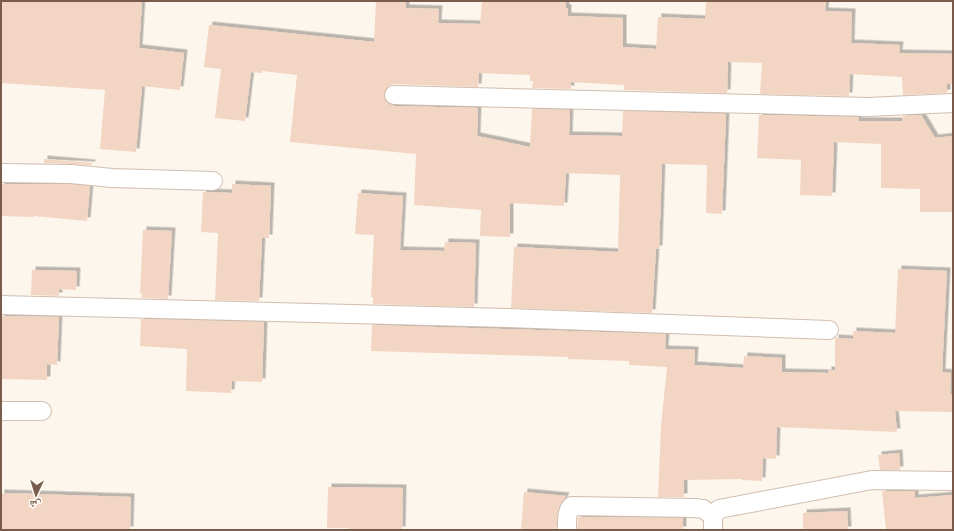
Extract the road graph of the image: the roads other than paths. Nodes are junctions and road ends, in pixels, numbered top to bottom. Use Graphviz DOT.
graph roads {
  1 [pos="394,95"];
  2 [pos="953,103"];
  3 [pos="1,173"];
  4 [pos="213,181"];
  5 [pos="1,305"];
  6 [pos="829,330"];
  7 [pos="1,411"];
  8 [pos="42,411"];
  9 [pos="953,481"];
  10 [pos="713,523"];
  11 [pos="567,530"];
  1 -- 2 [label="street"];
  3 -- 4 [label="street"];
  5 -- 6 [label="street"];
  7 -- 8 [label="street"];
  9 -- 10 [label="street"];
  10 -- 11 [label="street"];
}
